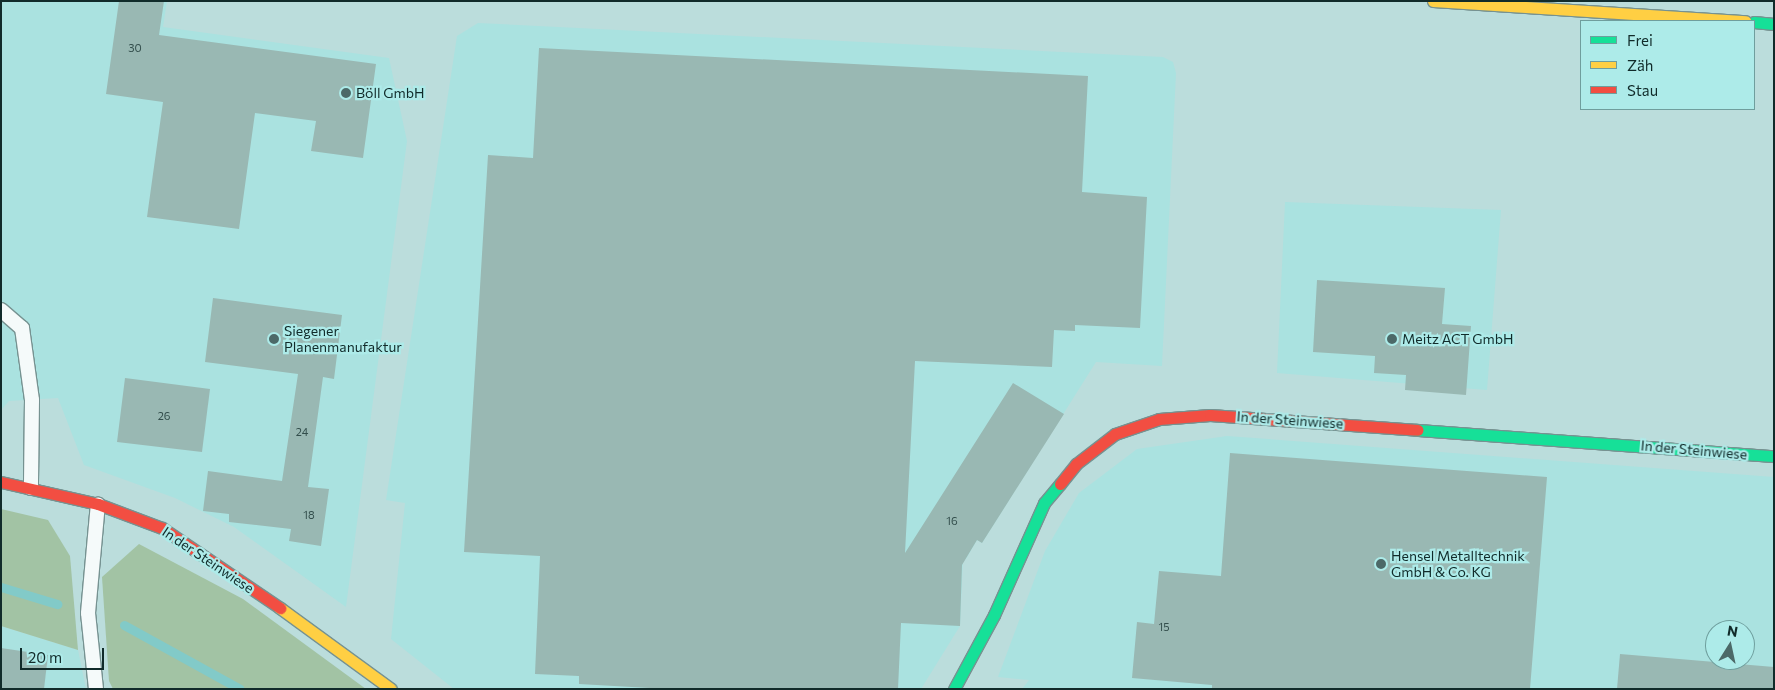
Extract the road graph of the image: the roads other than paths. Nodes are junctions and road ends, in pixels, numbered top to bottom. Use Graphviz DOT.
graph roads {
  1 [pos="1433,1"];
  2 [pos="1729,20"];
  3 [pos="1755,22"];
  4 [pos="1774,24"];
  5 [pos="1,310"];
  6 [pos="1774,456"];
  7 [pos="1,482"];
  8 [pos="31,488"];
  9 [pos="98,504"];
  10 [pos="96,689"];
  11 [pos="391,689"];
  12 [pos="954,689"];
  1 -- 2 [label="street"];
  3 -- 4 [label="street"];
  5 -- 8 [label="lane"];
  6 -- 12 [label="street, In der Steinwiese"];
  7 -- 8 [label="street, In der Steinwiese"];
  8 -- 9 [label="street, In der Steinwiese"];
  9 -- 10 [label="lane"];
  9 -- 11 [label="street, In der Steinwiese"];
}
